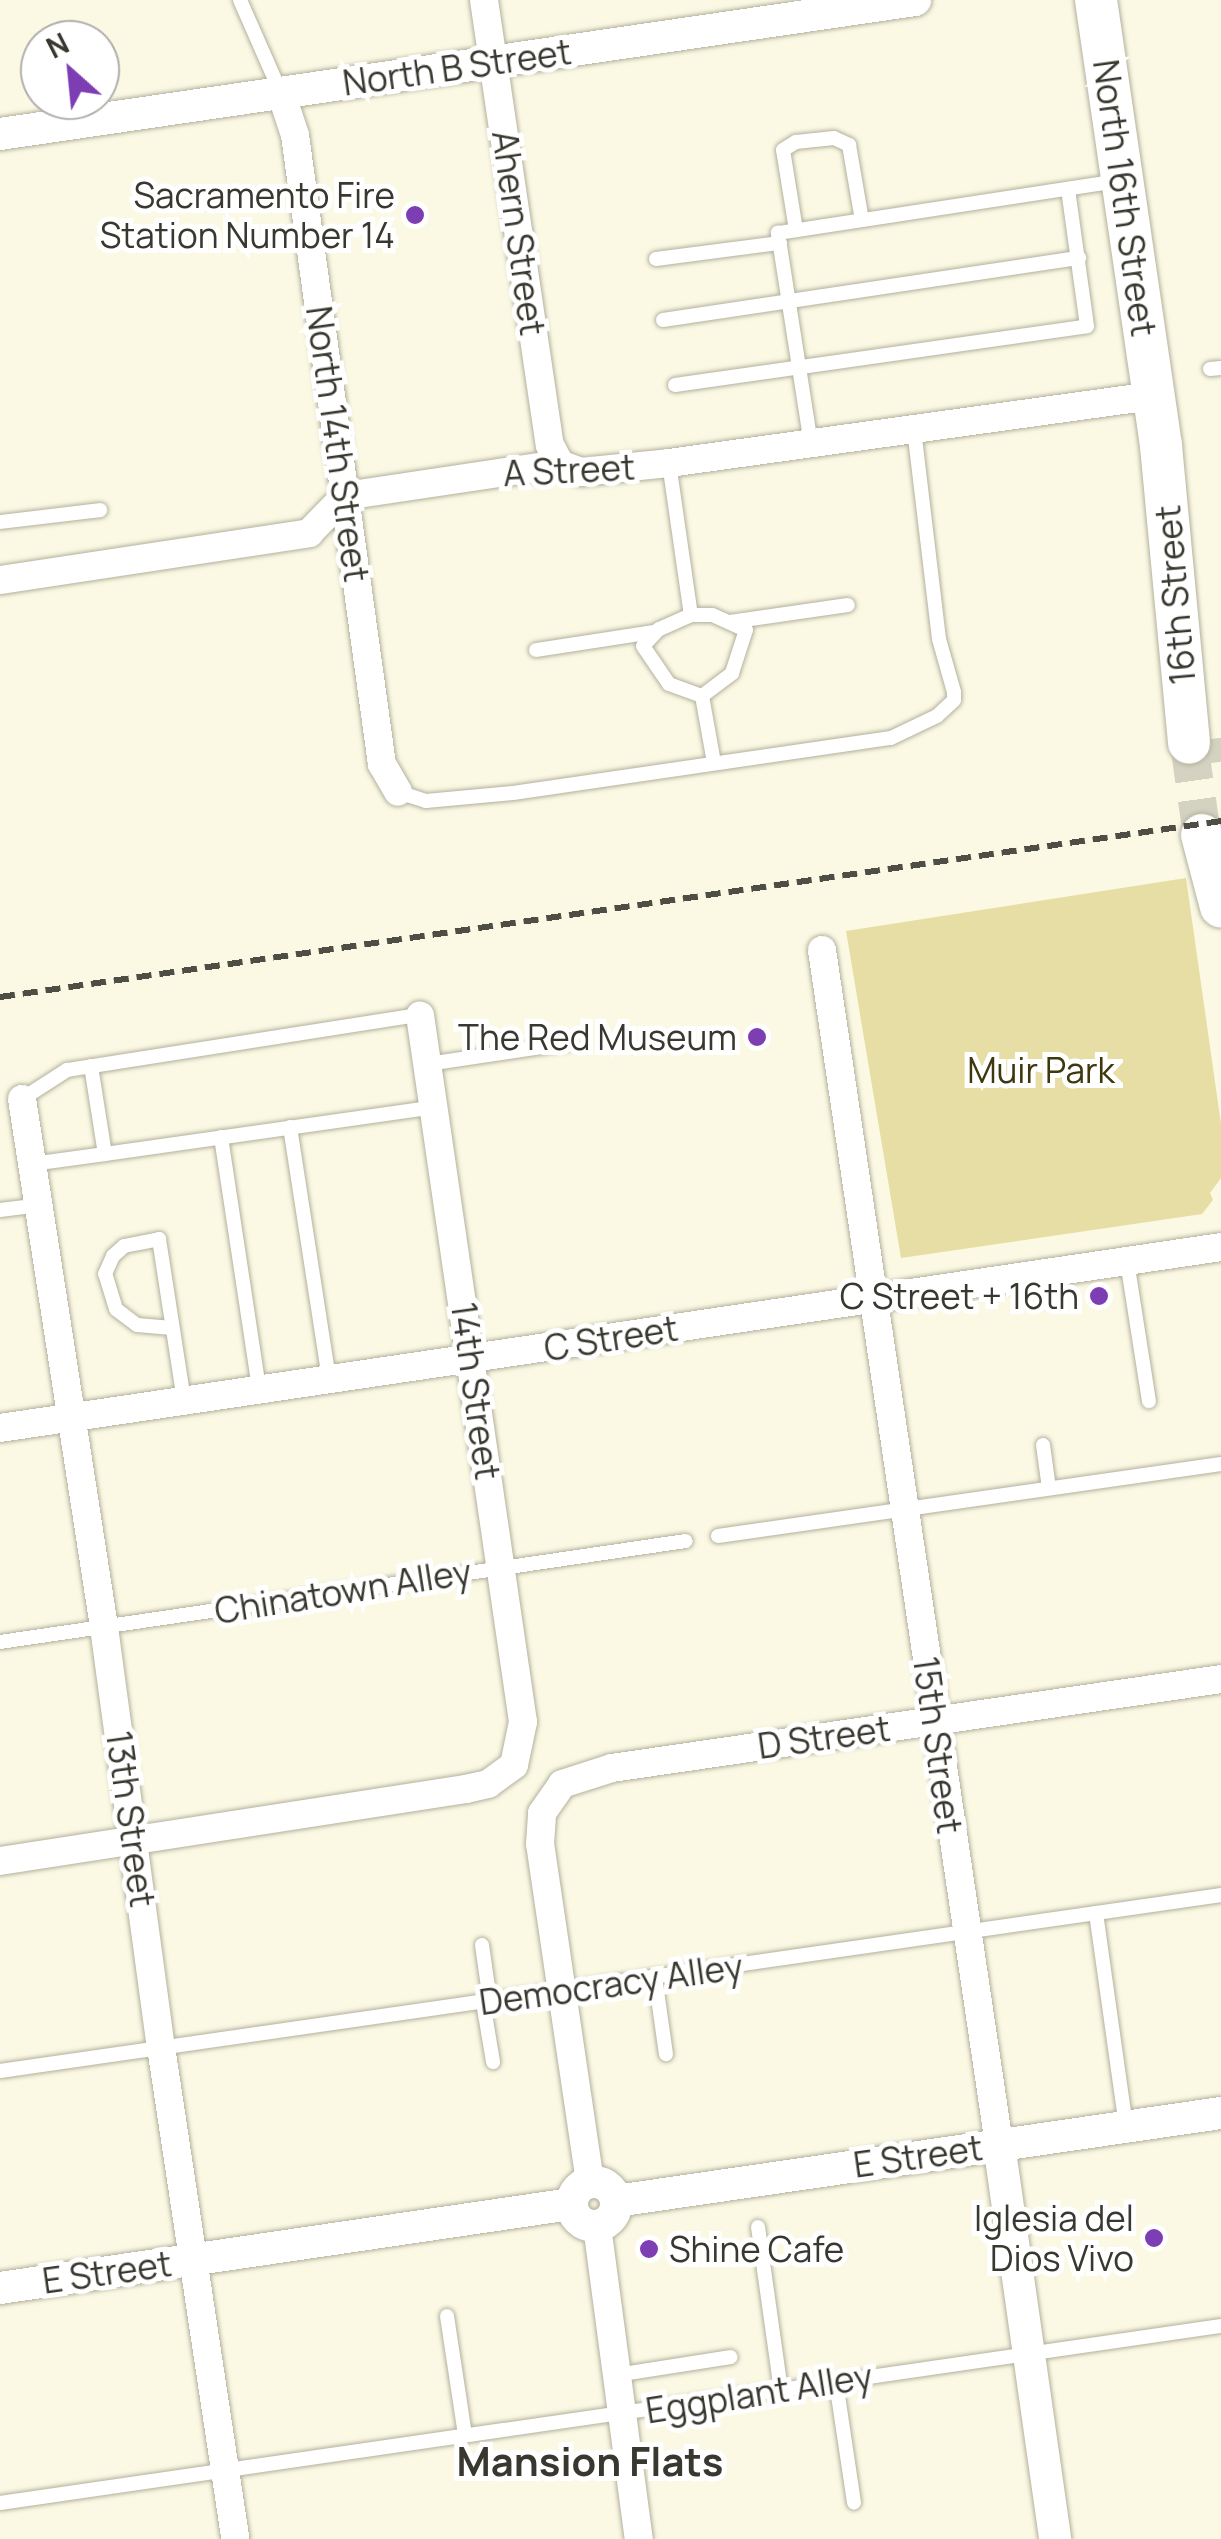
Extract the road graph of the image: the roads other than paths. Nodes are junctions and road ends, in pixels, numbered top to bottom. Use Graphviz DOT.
graph roads {
  1 [pos="240,0"];
  2 [pos="484,0"];
  3 [pos="915,0"];
  4 [pos="1096,0"];
  5 [pos="494,61"];
  6 [pos="281,93"];
  7 [pos="0,134"];
  8 [pos="1124,180"];
  9 [pos="1068,189"];
  10 [pos="862,220"];
  11 [pos="796,230"];
  12 [pos="780,243"];
  13 [pos="1079,258"];
  14 [pos="656,259"];
  15 [pos="788,301"];
  16 [pos="663,320"];
  17 [pos="798,368"];
  18 [pos="675,386"];
  19 [pos="1154,396"];
  20 [pos="914,430"];
  21 [pos="811,444"];
  22 [pos="669,463"];
  23 [pos="560,464"];
  24 [pos="346,496"];
  25 [pos="100,510"];
  26 [pos="0,522"];
  27 [pos="0,580"];
  28 [pos="848,604"];
  29 [pos="692,615"];
  30 [pos="730,622"];
  31 [pos="656,632"];
  32 [pos="536,650"];
  33 [pos="702,696"];
  34 [pos="1204,741"];
  35 [pos="714,763"];
  36 [pos="398,792"];
  37 [pos="1202,835"];
  38 [pos="1221,907"];
  39 [pos="822,950"];
  40 [pos="420,1015"];
  41 [pos="569,1043"];
  42 [pos="428,1064"];
  43 [pos="91,1066"];
  44 [pos="22,1099"];
  45 [pos="435,1107"];
  46 [pos="290,1128"];
  47 [pos="222,1137"];
  48 [pos="105,1154"];
  49 [pos="32,1164"];
  50 [pos="38,1205"];
  51 [pos="0,1210"];
  52 [pos="1221,1247"];
  53 [pos="1127,1261"];
  54 [pos="873,1298"];
  55 [pos="172,1328"];
  56 [pos="471,1358"];
  57 [pos="329,1378"];
  58 [pos="259,1389"];
  59 [pos="184,1400"];
  60 [pos="1150,1401"];
  61 [pos="72,1417"];
  62 [pos="0,1428"];
  63 [pos="1042,1445"];
  64 [pos="1221,1464"];
  65 [pos="1049,1488"];
  66 [pos="903,1508"];
  67 [pos="718,1536"];
  68 [pos="686,1540"];
  69 [pos="502,1567"];
  70 [pos="104,1627"];
  71 [pos="0,1642"];
  72 [pos="1221,1679"];
  73 [pos="936,1720"];
  74 [pos="134,1841"];
  75 [pos="0,1861"];
  76 [pos="1221,1895"];
  77 [pos="1096,1913"];
  78 [pos="965,1932"];
  79 [pos="482,1945"];
  80 [pos="655,1977"];
  81 [pos="562,1991"];
  82 [pos="487,2002"];
  83 [pos="161,2047"];
  84 [pos="666,2054"];
  85 [pos="493,2062"];
  86 [pos="0,2071"];
  87 [pos="1221,2113"];
  88 [pos="1126,2127"];
  89 [pos="998,2144"];
  90 [pos="594,2203"];
  91 [pos="758,2227"];
  92 [pos="193,2260"];
  93 [pos="0,2288"];
  94 [pos="446,2316"];
  95 [pos="1221,2326"];
  96 [pos="1028,2354"];
  97 [pos="732,2357"];
  98 [pos="616,2375"];
  99 [pos="836,2382"];
  100 [pos="782,2390"];
  101 [pos="622,2414"];
  102 [pos="465,2435"];
  103 [pos="225,2470"];
  104 [pos="0,2503"];
  105 [pos="854,2503"];
  106 [pos="235,2539"];
  107 [pos="639,2539"];
  108 [pos="1055,2539"];
  1 -- 6 [label="lane"];
  2 -- 5 [label="street, Ahern Street"];
  3 -- 5 [label="street, North B Street"];
  4 -- 8 [label="main road, North 16th Street"];
  5 -- 6 [label="street, North B Street"];
  5 -- 23 [label="street, Ahern Street"];
  6 -- 7 [label="street, North B Street"];
  6 -- 24 [label="street, North 14th Street"];
  8 -- 9 [label="lane"];
  8 -- 19 [label="main road, North 16th Street"];
  9 -- 10 [label="lane"];
  9 -- 13 [label="lane"];
  10 -- 11 [label="lane"];
  10 -- 11 [label="lane"];
  11 -- 12 [label="lane"];
  12 -- 14 [label="lane"];
  12 -- 15 [label="lane"];
  13 -- 15 [label="lane"];
  13 -- 17 [label="lane"];
  15 -- 16 [label="lane"];
  15 -- 17 [label="lane"];
  17 -- 18 [label="lane"];
  17 -- 21 [label="lane"];
  19 -- 20 [label="street, A Street"];
  19 -- 34 [label="main road, 16th Street"];
  20 -- 21 [label="street, A Street"];
  20 -- 35 [label="lane"];
  21 -- 22 [label="street, A Street"];
  22 -- 23 [label="street, A Street"];
  22 -- 29 [label="lane"];
  23 -- 24 [label="street, A Street"];
  24 -- 27 [label="street"];
  24 -- 36 [label="street, North 14th Street"];
  25 -- 26 [label="lane"];
  28 -- 30 [label="lane"];
  29 -- 30 [label="lane"];
  29 -- 31 [label="lane"];
  30 -- 33 [label="lane"];
  31 -- 32 [label="lane"];
  31 -- 33 [label="lane"];
  33 -- 35 [label="lane"];
  35 -- 36 [label="lane"];
  37 -- 38 [label="main road"];
  39 -- 54 [label="street, 15th Street"];
  40 -- 42 [label="street, 14th Street"];
  40 -- 43 [label="lane"];
  41 -- 42 [label="lane"];
  42 -- 45 [label="street, 14th Street"];
  43 -- 44 [label="lane"];
  43 -- 48 [label="lane"];
  44 -- 49 [label="street, 13th Street"];
  45 -- 46 [label="lane"];
  45 -- 56 [label="street, 14th Street"];
  46 -- 47 [label="lane"];
  46 -- 57 [label="lane"];
  47 -- 48 [label="lane"];
  47 -- 58 [label="lane"];
  48 -- 49 [label="lane"];
  49 -- 50 [label="street, 13th Street"];
  50 -- 51 [label="lane"];
  50 -- 61 [label="street, 13th Street"];
  52 -- 53 [label="street, C Street"];
  53 -- 54 [label="street, C Street"];
  53 -- 60 [label="lane"];
  54 -- 56 [label="street, C Street"];
  54 -- 66 [label="street, 15th Street"];
  55 -- 55 [label="lane"];
  55 -- 59 [label="lane"];
  56 -- 57 [label="street, C Street"];
  56 -- 69 [label="street, 14th Street"];
  57 -- 58 [label="street, C Street"];
  58 -- 59 [label="street, C Street"];
  59 -- 61 [label="street, C Street"];
  61 -- 62 [label="street, C Street"];
  61 -- 70 [label="street, 13th Street"];
  63 -- 65 [label="lane"];
  64 -- 65 [label="lane"];
  65 -- 66 [label="lane"];
  66 -- 67 [label="lane"];
  66 -- 73 [label="street, 15th Street"];
  68 -- 69 [label="lane, Chinatown Alley"];
  69 -- 70 [label="lane, Chinatown Alley"];
  69 -- 74 [label="street, 14th Street"];
  70 -- 71 [label="lane, Chinatown Alley"];
  70 -- 74 [label="street, 13th Street"];
  72 -- 73 [label="street, D Street"];
  73 -- 78 [label="street, 15th Street"];
  73 -- 81 [label="street, D Street"];
  74 -- 75 [label="street"];
  74 -- 83 [label="street, 13th Street"];
  76 -- 77 [label="lane, Democracy Alley"];
  77 -- 78 [label="lane, Democracy Alley"];
  77 -- 88 [label="lane"];
  78 -- 80 [label="lane, Democracy Alley"];
  78 -- 89 [label="street, 15th Street"];
  79 -- 82 [label="lane"];
  80 -- 81 [label="lane, Democracy Alley"];
  80 -- 84 [label="lane"];
  81 -- 82 [label="lane, Democracy Alley"];
  81 -- 90 [label="street"];
  82 -- 83 [label="lane, Democracy Alley"];
  82 -- 85 [label="lane"];
  83 -- 86 [label="lane, Democracy Alley"];
  83 -- 92 [label="street, 13th Street"];
  87 -- 88 [label="street, E Street"];
  88 -- 89 [label="street, E Street"];
  89 -- 90 [label="street, E Street"];
  89 -- 96 [label="street, 15th Street"];
  90 -- 92 [label="street, E Street"];
  90 -- 98 [label="street"];
  91 -- 100 [label="lane"];
  92 -- 93 [label="street, E Street"];
  92 -- 103 [label="street, 13th Street"];
  94 -- 102 [label="lane"];
  95 -- 96 [label="lane, Eggplant Alley"];
  96 -- 99 [label="lane, Eggplant Alley"];
  96 -- 108 [label="street, 15th Street"];
  97 -- 98 [label="lane"];
  98 -- 101 [label="street"];
  99 -- 100 [label="lane, Eggplant Alley"];
  99 -- 105 [label="lane"];
  100 -- 101 [label="lane, Eggplant Alley"];
  101 -- 102 [label="lane, Eggplant Alley"];
  101 -- 107 [label="street"];
  102 -- 103 [label="lane, Eggplant Alley"];
  103 -- 104 [label="lane, Eggplant Alley"];
  103 -- 106 [label="street, 13th Street"];
}
